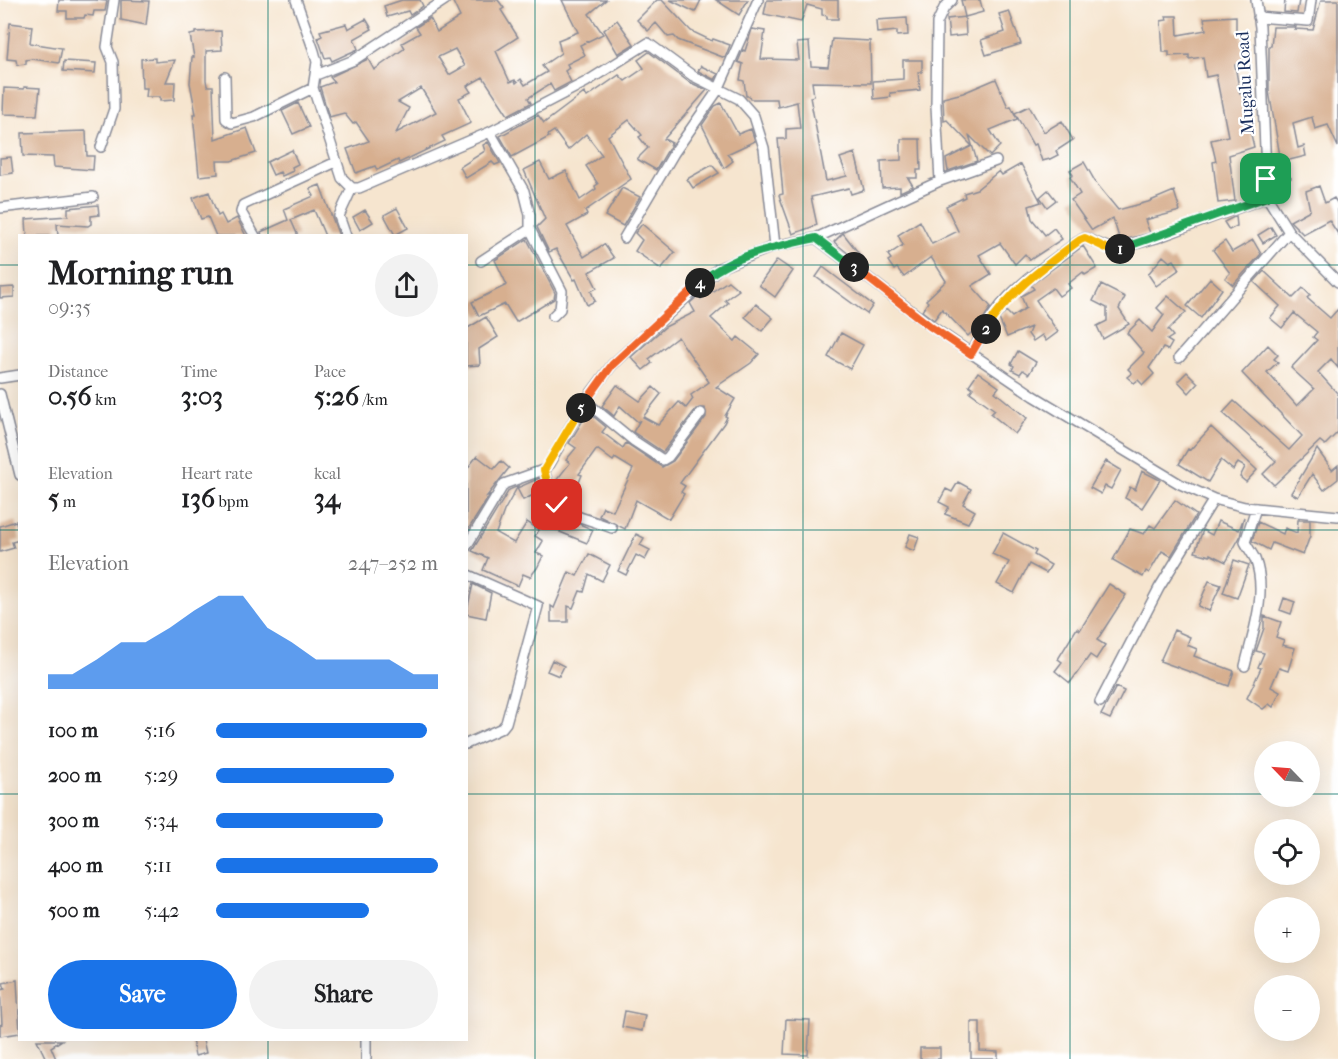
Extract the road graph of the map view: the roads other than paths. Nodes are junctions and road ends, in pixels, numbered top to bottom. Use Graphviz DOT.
graph roads {
  1 [pos="114,0"];
  2 [pos="296,0"];
  3 [pos="445,0"];
  4 [pos="758,0"];
  5 [pos="952,0"];
  6 [pos="1256,0"];
  7 [pos="1311,0"];
  8 [pos="1258,17"];
  9 [pos="316,75"];
  10 [pos="225,77"];
  11 [pos="314,88"];
  12 [pos="718,90"];
  13 [pos="490,132"];
  14 [pos="101,147"];
  15 [pos="996,161"];
  16 [pos="336,162"];
  17 [pos="940,181"];
  18 [pos="352,188"];
  19 [pos="93,197"];
  20 [pos="1267,197"];
  21 [pos="0,208"];
  22 [pos="530,229"];
  23 [pos="1289,232"];
  24 [pos="254,234"];
  25 [pos="345,234"];
  26 [pos="624,238"];
  27 [pos="816,238"];
  28 [pos="775,246"];
  29 [pos="481,261"];
  30 [pos="1338,282"];
  31 [pos="553,316"];
  32 [pos="971,354"];
  33 [pos="1179,358"];
  34 [pos="18,375"];
  35 [pos="0,378"];
  36 [pos="0,394"];
  37 [pos="585,401"];
  38 [pos="701,412"];
  39 [pos="3,418"];
  40 [pos="18,468"];
  41 [pos="544,470"];
  42 [pos="1214,499"];
  43 [pos="1256,508"];
  44 [pos="1338,516"];
  45 [pos="612,528"];
  46 [pos="468,544"];
  47 [pos="468,575"];
  48 [pos="1245,666"];
  49 [pos="1100,702"];
  50 [pos="468,743"];
  51 [pos="366,1041"];
  52 [pos="366,1059"];
  1 -- 14 [label="street"];
  2 -- 9 [label="street"];
  3 -- 9 [label="street"];
  4 -- 12 [label="street"];
  5 -- 17 [label="street"];
  6 -- 8 [label="street, Mugalu Road"];
  7 -- 8 [label="street"];
  8 -- 20 [label="street, Mugalu Road"];
  9 -- 11 [label="street"];
  10 -- 11 [label="street"];
  11 -- 16 [label="street"];
  12 -- 13 [label="street"];
  12 -- 26 [label="street"];
  12 -- 28 [label="street"];
  13 -- 18 [label="street"];
  13 -- 22 [label="street"];
  15 -- 17 [label="street"];
  16 -- 18 [label="street"];
  16 -- 24 [label="street"];
  17 -- 27 [label="street"];
  18 -- 25 [label="street"];
  19 -- 21 [label="street"];
  20 -- 23 [label="street, Mugalu Road"];
  20 -- 32 [label="street"];
  22 -- 29 [label="street"];
  22 -- 31 [label="street"];
  23 -- 30 [label="street, Mugalu Road"];
  23 -- 33 [label="street"];
  27 -- 28 [label="street"];
  27 -- 32 [label="street"];
  28 -- 37 [label="street"];
  32 -- 42 [label="street"];
  34 -- 35 [label="street"];
  36 -- 39 [label="street"];
  37 -- 38 [label="street"];
  37 -- 41 [label="street"];
  39 -- 40 [label="street"];
  41 -- 45 [label="street"];
  41 -- 46 [label="street"];
  42 -- 43 [label="street"];
  42 -- 49 [label="street"];
  43 -- 44 [label="street"];
  43 -- 48 [label="street"];
  47 -- 50 [label="street"];
  51 -- 52 [label="street"];
}
